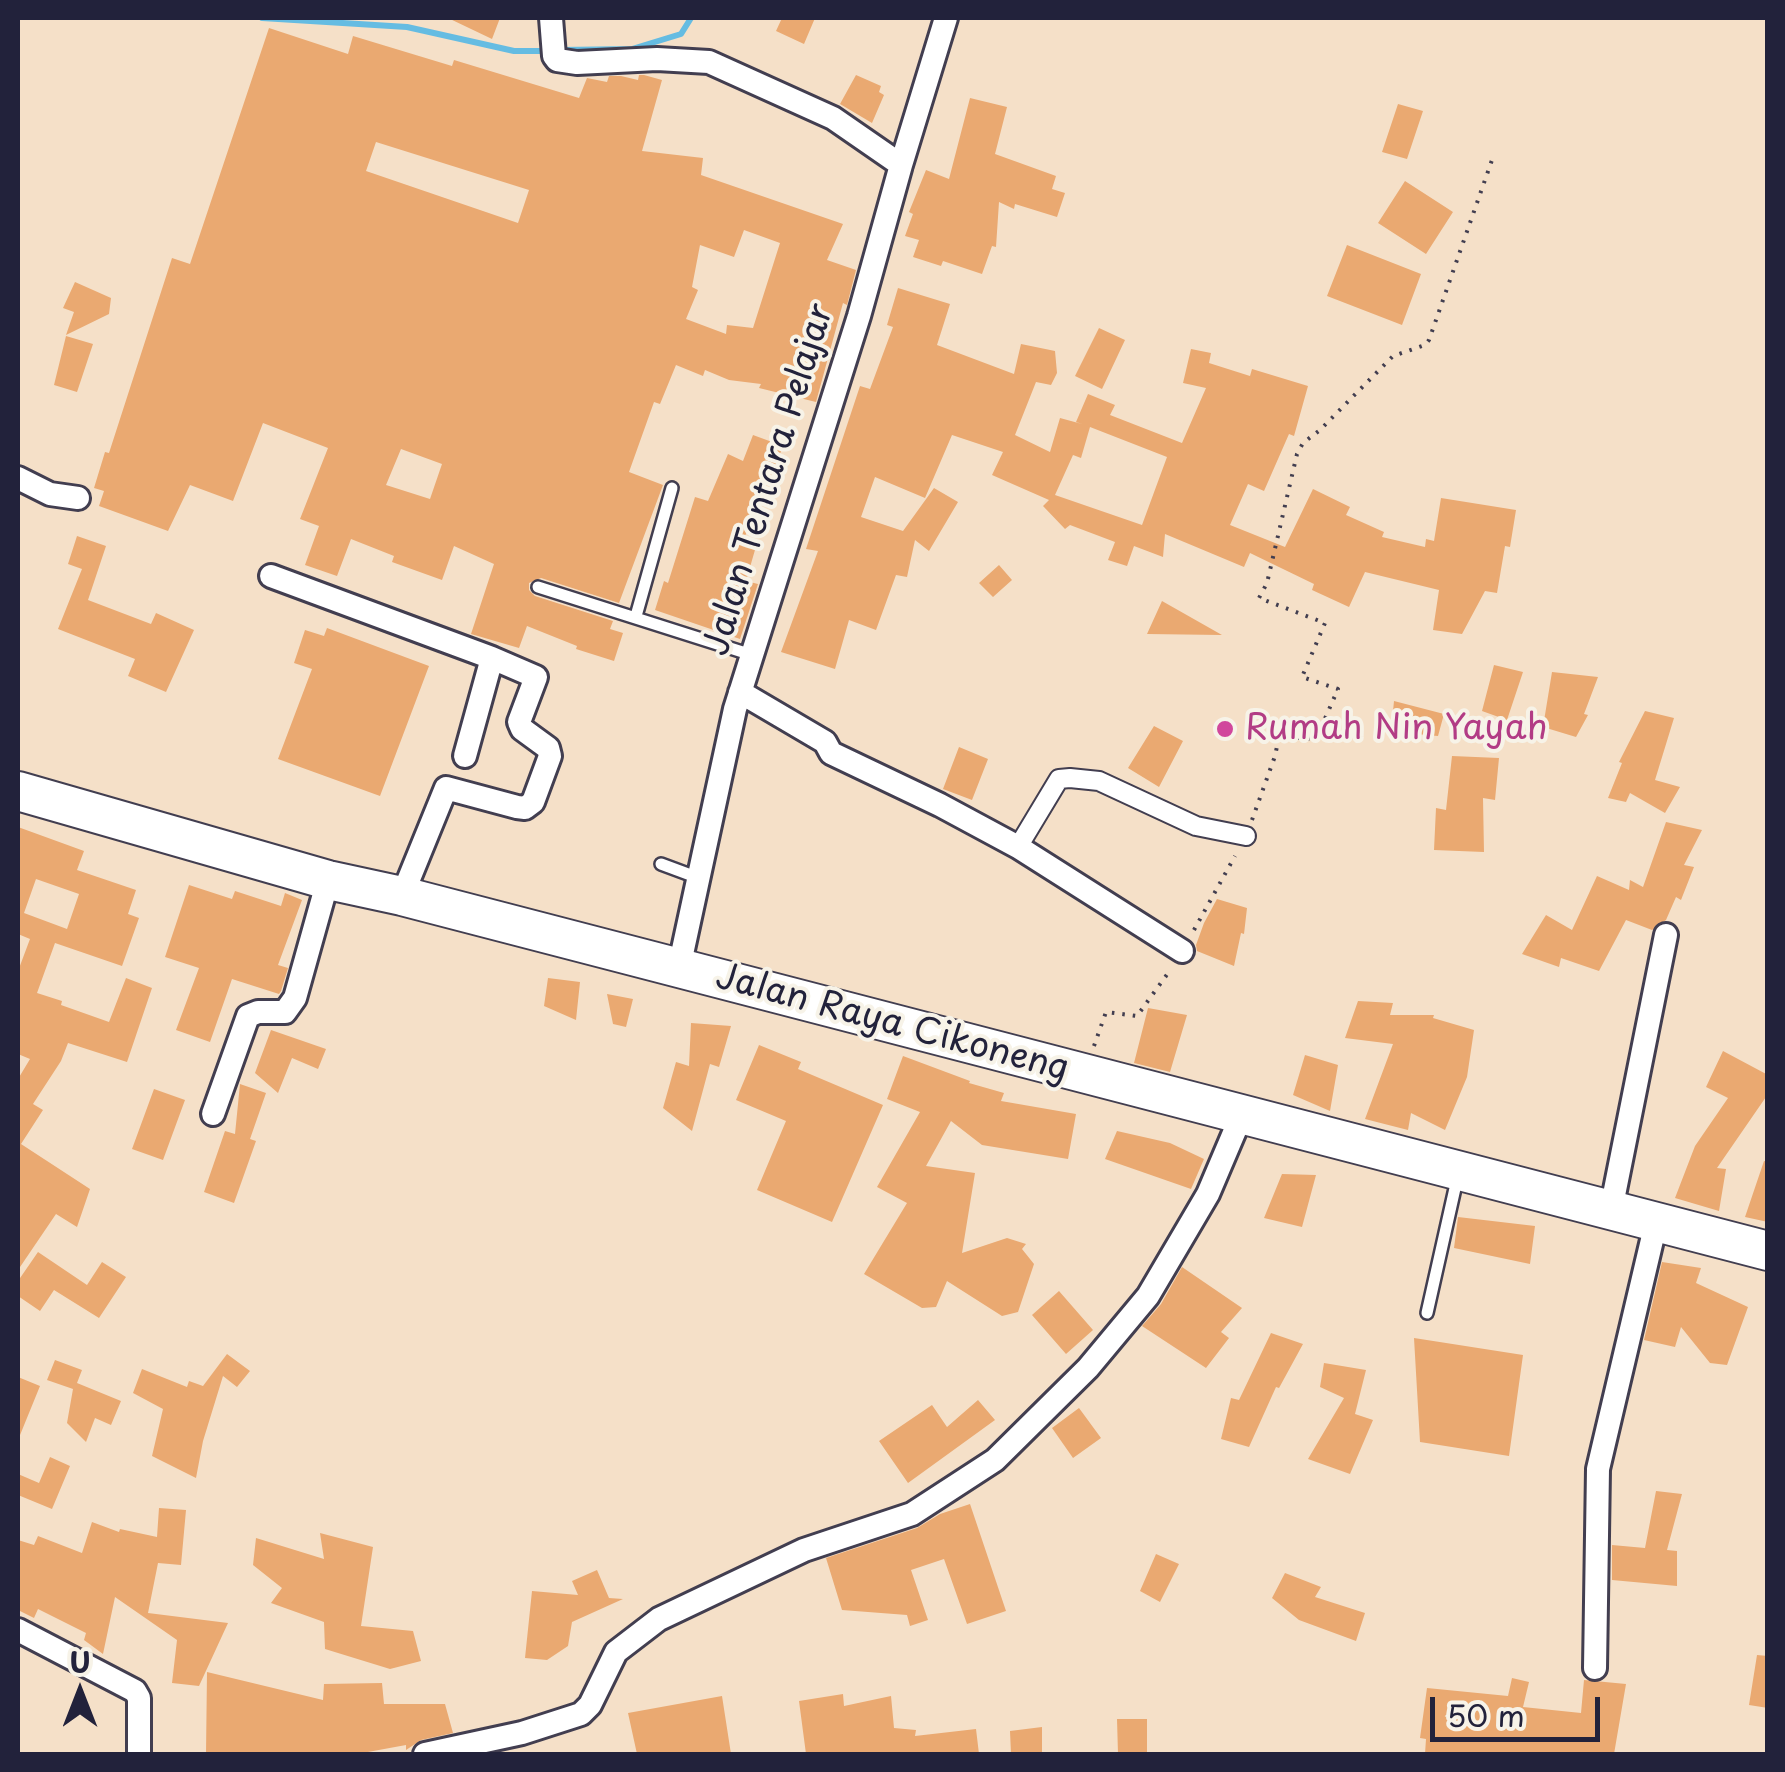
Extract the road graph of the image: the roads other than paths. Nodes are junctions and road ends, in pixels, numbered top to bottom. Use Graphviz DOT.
graph roads {
  1 [pos="946,18"];
  2 [pos="552,37"];
  3 [pos="900,165"];
  4 [pos="18,478"];
  5 [pos="672,488"];
  6 [pos="78,498"];
  7 [pos="271,576"];
  8 [pos="538,587"];
  9 [pos="636,616"];
  10 [pos="752,655"];
  11 [pos="492,658"];
  12 [pos="740,692"];
  13 [pos="465,756"];
  14 [pos="18,791"];
  15 [pos="1246,836"];
  16 [pos="1018,847"];
  17 [pos="661,864"];
  18 [pos="696,877"];
  19 [pos="328,880"];
  20 [pos="402,896"];
  21 [pos="1666,935"];
  22 [pos="1182,952"];
  23 [pos="679,968"];
  24 [pos="214,1114"];
  25 [pos="1242,1114"];
  26 [pos="1459,1171"];
  27 [pos="1611,1210"];
  28 [pos="1656,1223"];
  29 [pos="1768,1250"];
  30 [pos="1427,1313"];
  31 [pos="18,1630"];
  32 [pos="1595,1668"];
  33 [pos="139,1754"];
  34 [pos="424,1754"];
  1 -- 3 [label="street, Jalan Tentara Pelajar"];
  2 -- 3 [label="street"];
  3 -- 10 [label="street, Jalan Tentara Pelajar"];
  4 -- 6 [label="street"];
  5 -- 9 [label="lane"];
  7 -- 11 [label="street"];
  8 -- 9 [label="lane"];
  9 -- 10 [label="lane"];
  10 -- 12 [label="street, Jalan Tentara Pelajar"];
  11 -- 13 [label="street"];
  11 -- 20 [label="street"];
  12 -- 16 [label="street"];
  12 -- 18 [label="street, Jalan Tentara Pelajar"];
  14 -- 19 [label="highway, Jalan Raya Cikoneng"];
  15 -- 16 [label="street"];
  16 -- 22 [label="street"];
  17 -- 18 [label="lane"];
  18 -- 23 [label="street, Jalan Tentara Pelajar"];
  19 -- 20 [label="highway, Jalan Raya Cikoneng"];
  19 -- 24 [label="street"];
  20 -- 23 [label="highway, Jalan Raya Cikoneng"];
  21 -- 27 [label="street"];
  23 -- 25 [label="highway, Jalan Raya Cikoneng"];
  25 -- 26 [label="highway, Jalan Raya Cikoneng"];
  25 -- 34 [label="street"];
  26 -- 27 [label="highway, Jalan Raya Cikoneng"];
  26 -- 30 [label="lane"];
  27 -- 28 [label="highway, Jalan Raya Cikoneng"];
  28 -- 29 [label="highway, Jalan Raya Cikoneng"];
  28 -- 32 [label="street"];
  31 -- 33 [label="street"];
}
